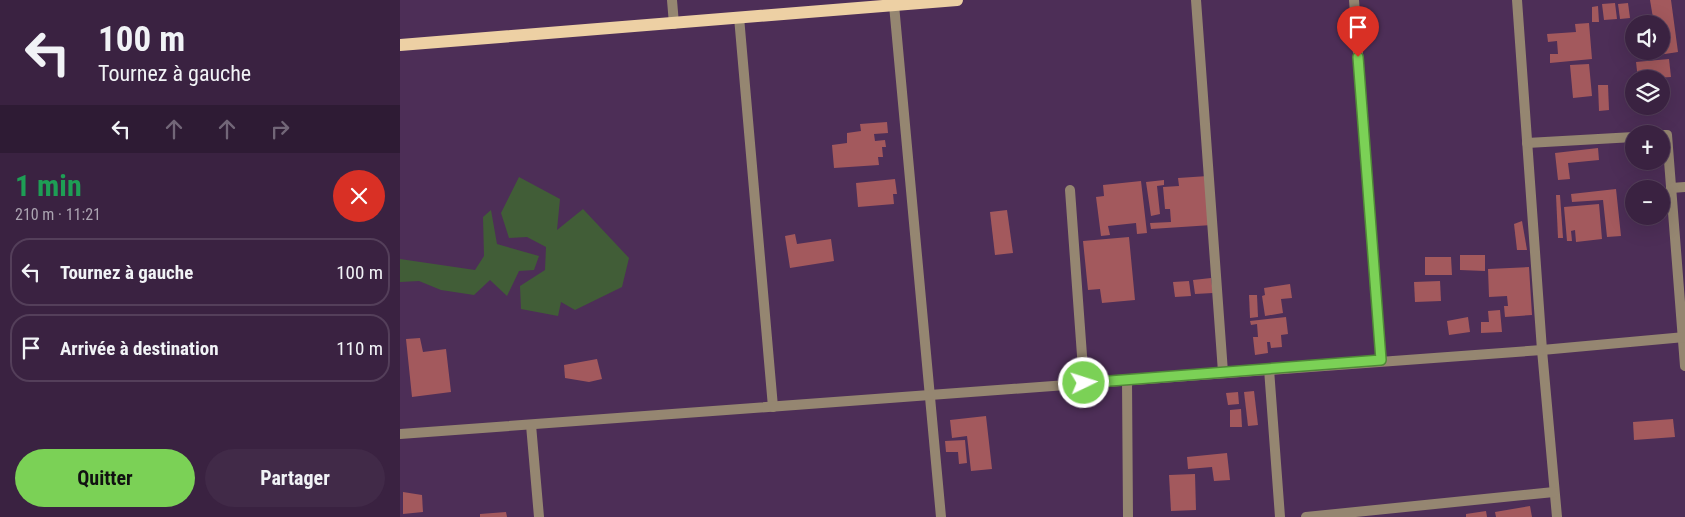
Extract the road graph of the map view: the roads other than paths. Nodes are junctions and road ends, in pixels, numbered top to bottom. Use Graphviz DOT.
graph roads {
  1 [pos="672,0"];
  2 [pos="957,0"];
  3 [pos="1196,0"];
  4 [pos="1354,0"];
  5 [pos="1517,0"];
  6 [pos="894,5"];
  7 [pos="739,17"];
  8 [pos="674,24"];
  9 [pos="400,45"];
  10 [pos="1625,137"];
  11 [pos="1528,143"];
  12 [pos="1670,170"];
  13 [pos="1685,187"];
  14 [pos="1671,188"];
  15 [pos="1070,190"];
  16 [pos="1684,337"];
  17 [pos="1542,350"];
  18 [pos="1381,360"];
  19 [pos="1685,366"];
  20 [pos="1269,369"];
  21 [pos="1223,372"];
  22 [pos="1128,380"];
  23 [pos="1084,383"];
  24 [pos="930,395"];
  25 [pos="773,407"];
  26 [pos="531,425"];
  27 [pos="400,434"];
  28 [pos="1554,492"];
  29 [pos="1392,512"];
  30 [pos="538,517"];
  31 [pos="941,517"];
  32 [pos="1128,517"];
  33 [pos="1280,517"];
  34 [pos="1306,517"];
  35 [pos="1557,517"];
  1 -- 8 [label="street"];
  2 -- 6 [label="main road"];
  3 -- 21 [label="street"];
  4 -- 18 [label="street"];
  5 -- 11 [label="street"];
  6 -- 7 [label="main road"];
  6 -- 24 [label="street"];
  7 -- 8 [label="main road"];
  7 -- 25 [label="street"];
  8 -- 9 [label="main road"];
  10 -- 11 [label="street"];
  11 -- 17 [label="street"];
  12 -- 14 [label="street"];
  13 -- 14 [label="street"];
  14 -- 16 [label="street"];
  15 -- 23 [label="street"];
  16 -- 17 [label="street"];
  16 -- 19 [label="street"];
  17 -- 18 [label="street"];
  17 -- 28 [label="street"];
  18 -- 20 [label="street"];
  20 -- 21 [label="street"];
  20 -- 33 [label="street"];
  21 -- 22 [label="street"];
  22 -- 23 [label="street"];
  22 -- 32 [label="street"];
  23 -- 24 [label="street"];
  24 -- 25 [label="street"];
  24 -- 31 [label="street"];
  25 -- 26 [label="street"];
  26 -- 27 [label="street"];
  26 -- 30 [label="street"];
  28 -- 29 [label="street"];
  28 -- 35 [label="street"];
  29 -- 34 [label="street"];
}
